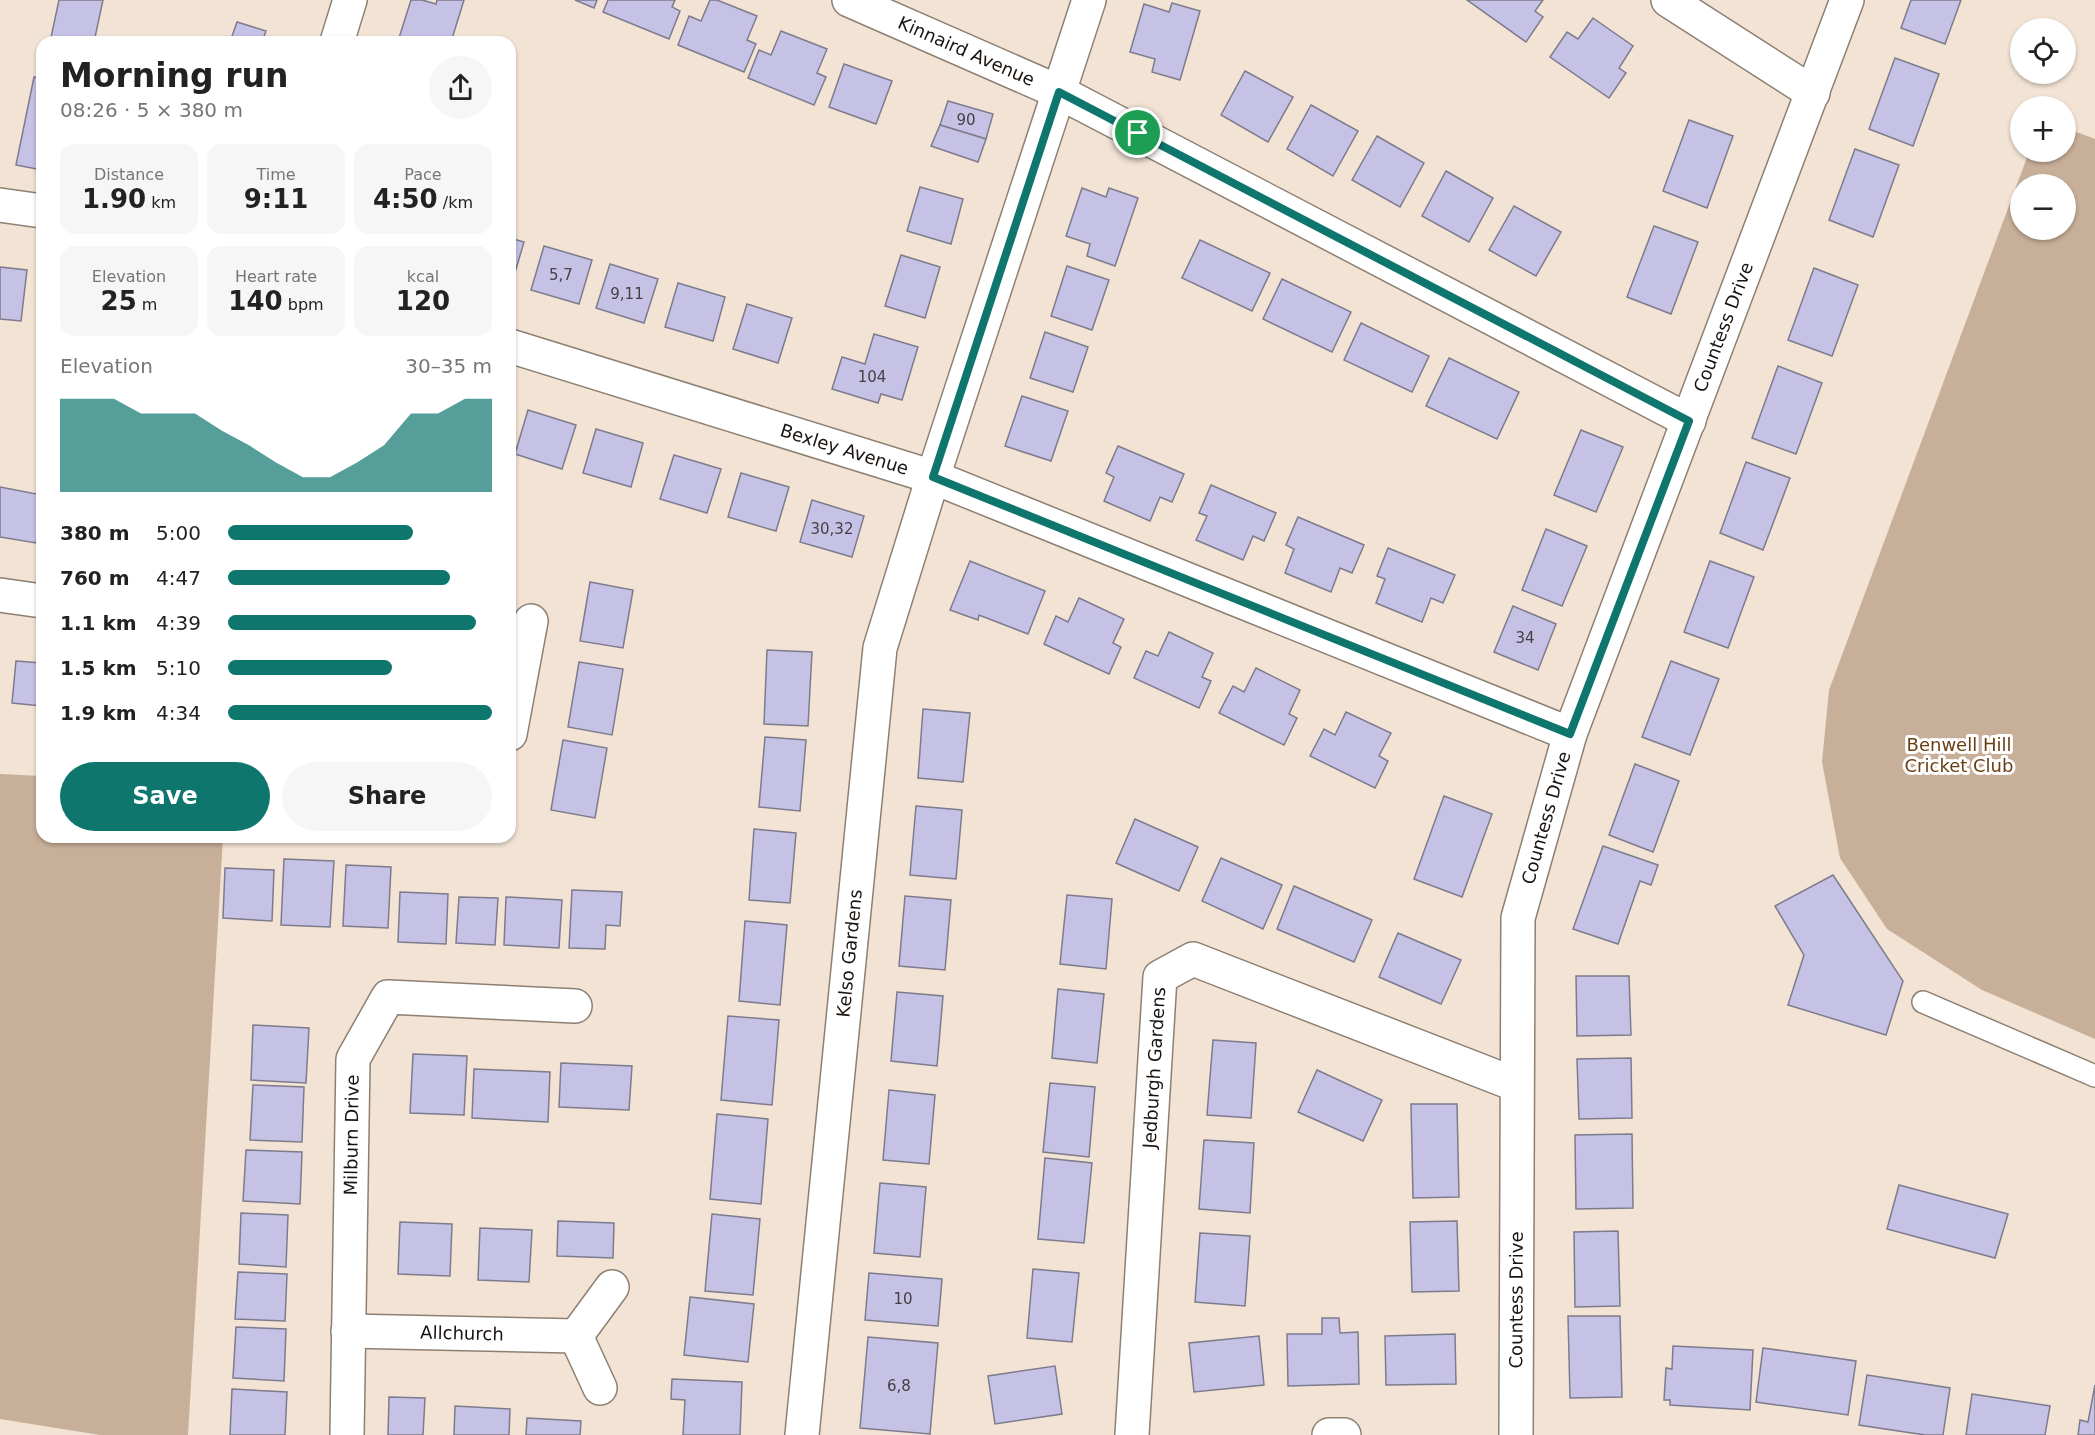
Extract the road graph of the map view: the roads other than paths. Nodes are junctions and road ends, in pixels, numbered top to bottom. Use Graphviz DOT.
graph roads {
  1 [pos="350,0"];
  2 [pos="849,0"];
  3 [pos="1089,0"];
  4 [pos="1668,0"];
  5 [pos="1847,0"];
  6 [pos="339,36"];
  7 [pos="1059,92"];
  8 [pos="1813,93"];
  9 [pos="0,205"];
  10 [pos="36,210"];
  11 [pos="516,348"];
  12 [pos="1689,421"];
  13 [pos="933,477"];
  14 [pos="0,595"];
  15 [pos="36,600"];
  16 [pos="531,621"];
  17 [pos="516,674"];
  18 [pos="1570,734"];
  19 [pos="1923,1002"];
  20 [pos="576,1006"];
  21 [pos="2095,1077"];
  22 [pos="1517,1085"];
  23 [pos="612,1287"];
  24 [pos="348,1331"];
  25 [pos="576,1336"];
  26 [pos="600,1388"];
  27 [pos="347,1435"];
  28 [pos="802,1435"];
  29 [pos="1132,1435"];
  30 [pos="1329,1435"];
  31 [pos="1344,1435"];
  32 [pos="1516,1435"];
  1 -- 6 [label="street"];
  2 -- 7 [label="street, Kinnaird Avenue"];
  3 -- 7 [label="street, Kelso Gardens"];
  4 -- 8 [label="street"];
  5 -- 8 [label="street, Countess Drive"];
  7 -- 12 [label="street, Kinnaird Avenue"];
  7 -- 13 [label="street, Kelso Gardens"];
  8 -- 12 [label="street, Countess Drive"];
  9 -- 10 [label="street"];
  11 -- 13 [label="street, Bexley Avenue"];
  12 -- 18 [label="street, Countess Drive"];
  13 -- 18 [label="street, Bexley Avenue"];
  13 -- 28 [label="street, Kelso Gardens"];
  14 -- 15 [label="street"];
  16 -- 17 [label="street"];
  18 -- 22 [label="street, Countess Drive"];
  19 -- 21 [label="lane"];
  20 -- 24 [label="street, Milburn Drive"];
  22 -- 29 [label="street, Jedburgh Gardens"];
  22 -- 32 [label="street, Countess Drive"];
  23 -- 25 [label="street"];
  24 -- 25 [label="street, Allchurch"];
  24 -- 27 [label="street, Milburn Drive"];
  25 -- 26 [label="street"];
  30 -- 31 [label="street"];
}
